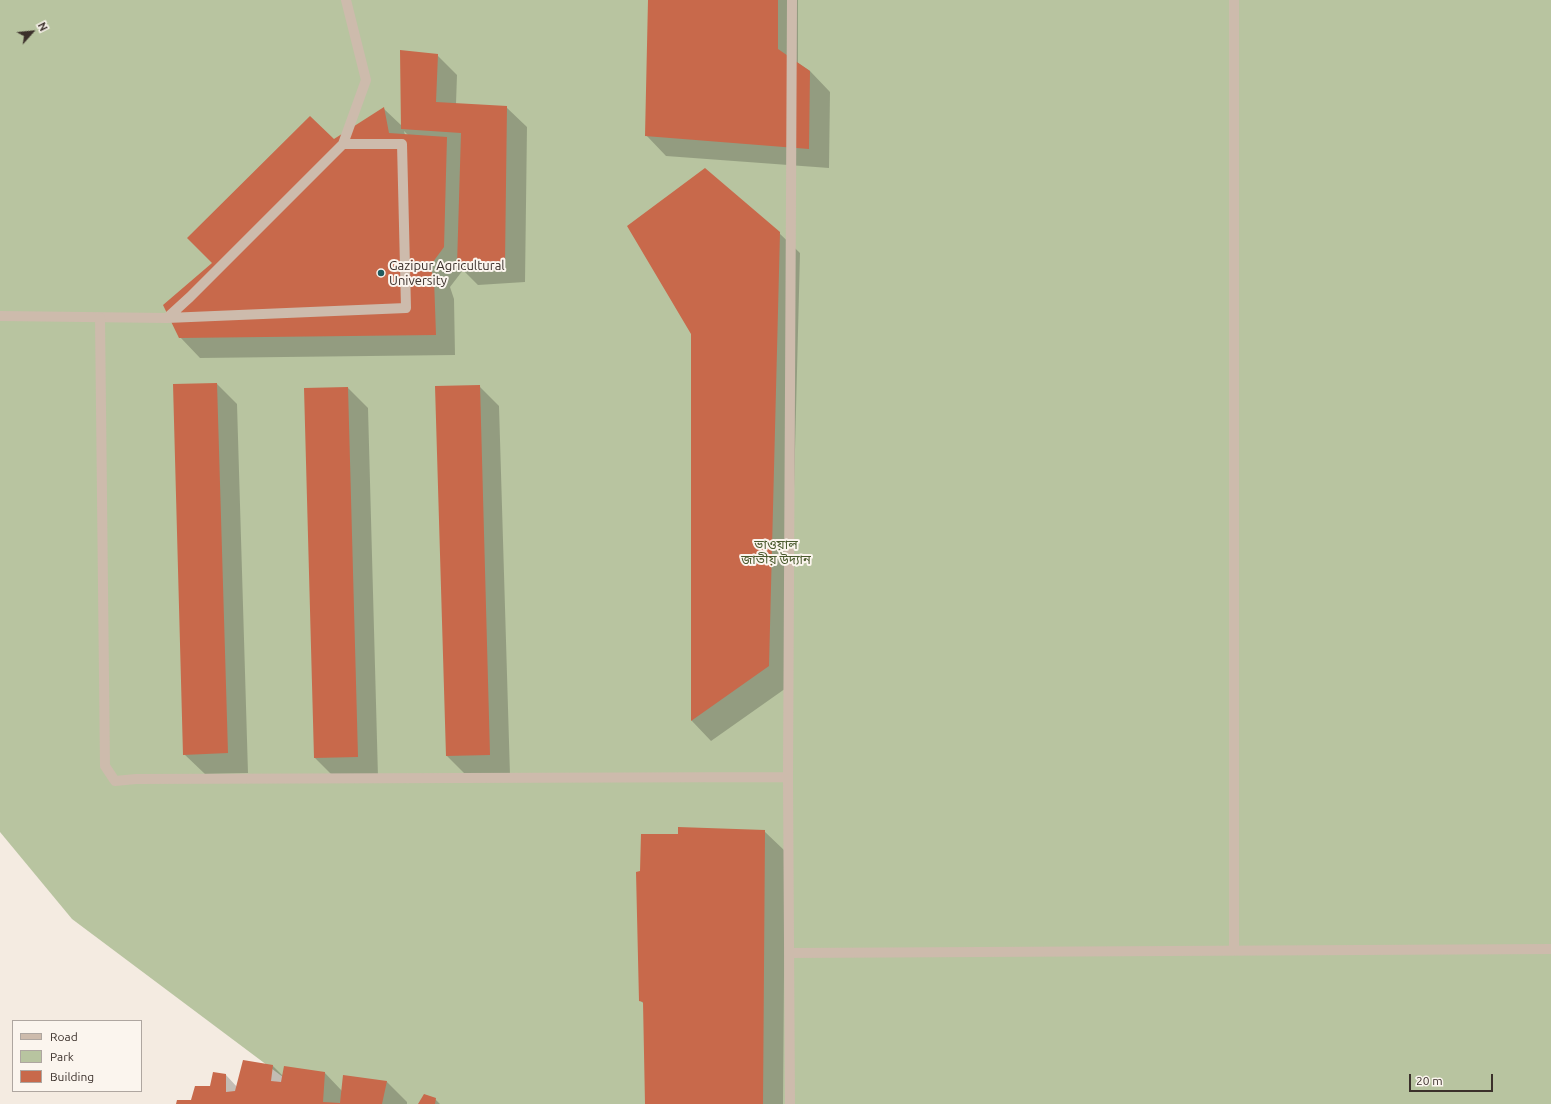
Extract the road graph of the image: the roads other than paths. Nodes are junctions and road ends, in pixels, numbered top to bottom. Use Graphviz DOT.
graph roads {
  1 [pos="346,0"];
  2 [pos="792,0"];
  3 [pos="1234,0"];
  4 [pos="343,144"];
  5 [pos="0,316"];
  6 [pos="100,318"];
  7 [pos="167,318"];
  8 [pos="788,777"];
  9 [pos="1551,949"];
  10 [pos="1234,950"];
  11 [pos="790,953"];
  12 [pos="790,1104"];
  1 -- 4 [label="street"];
  2 -- 8 [label="street"];
  3 -- 10 [label="street"];
  4 -- 7 [label="street"];
  4 -- 7 [label="street"];
  5 -- 6 [label="street"];
  6 -- 7 [label="street"];
  6 -- 8 [label="street"];
  8 -- 11 [label="street"];
  9 -- 10 [label="street"];
  10 -- 11 [label="street"];
  11 -- 12 [label="street"];
}
